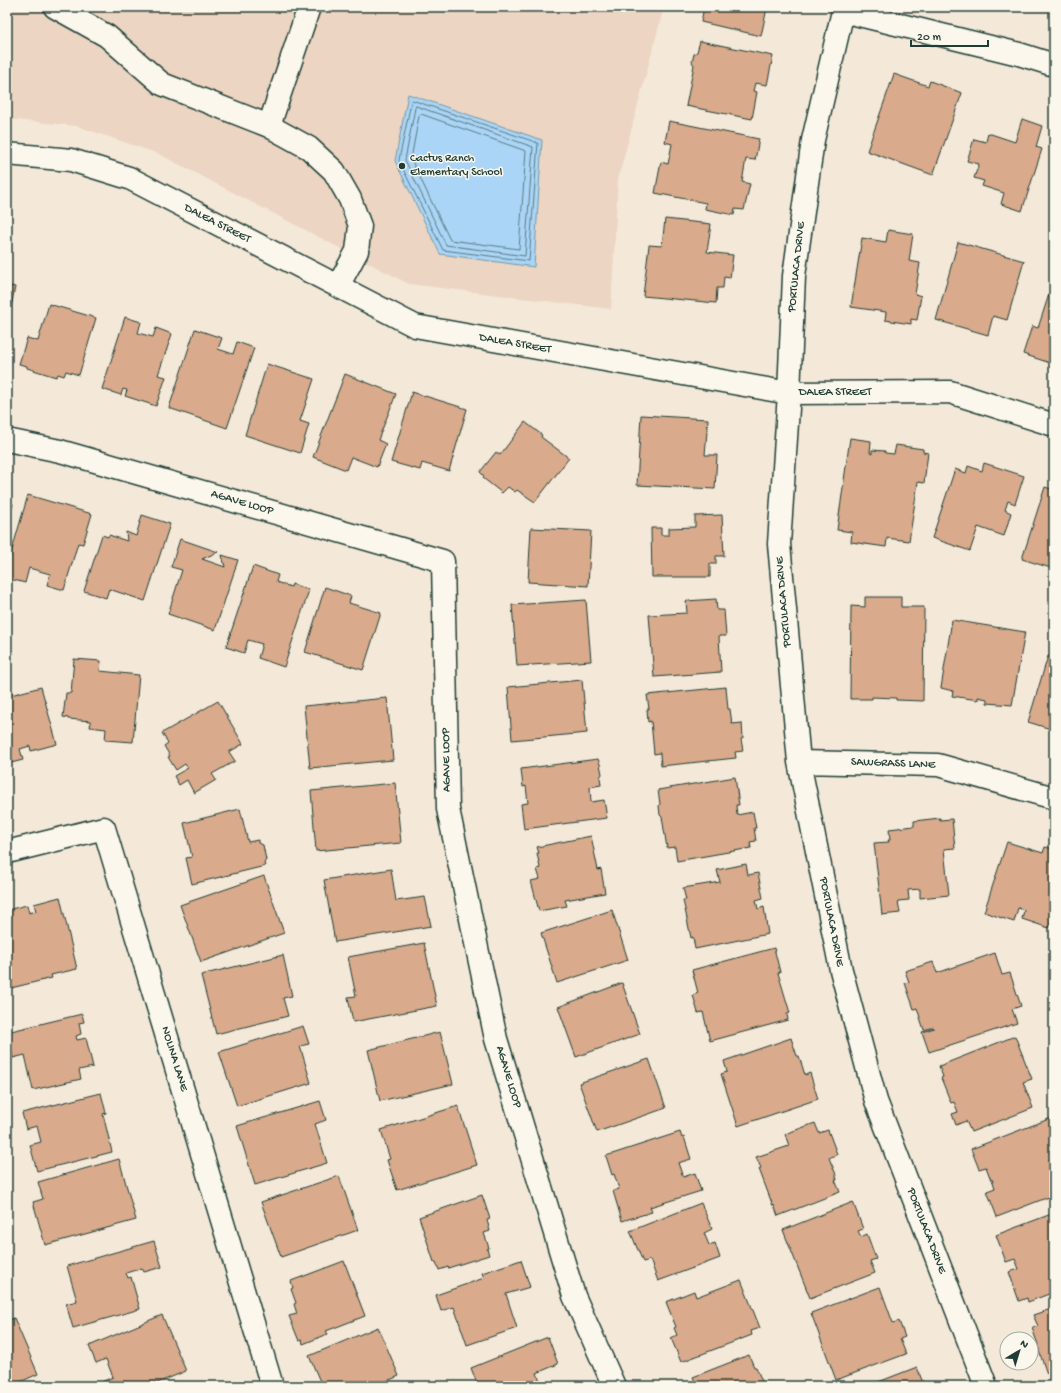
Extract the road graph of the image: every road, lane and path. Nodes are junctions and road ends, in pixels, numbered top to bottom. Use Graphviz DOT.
graph roads {
  1 [pos="55,7"];
  2 [pos="309,7"];
  3 [pos="1054,65"];
  4 [pos="269,126"];
  5 [pos="7,154"];
  6 [pos="338,286"];
  7 [pos="789,393"];
  8 [pos="1054,425"];
  9 [pos="7,440"];
  10 [pos="799,762"];
  11 [pos="1054,798"];
  12 [pos="7,852"];
  13 [pos="272,1386"];
  14 [pos="614,1386"];
  15 [pos="986,1386"];
  1 -- 4 [label="street"];
  2 -- 4 [label="street"];
  3 -- 7 [label="street, PORTULACA DRIVE"];
  4 -- 6 [label="street"];
  5 -- 6 [label="street, DALEA STREET"];
  6 -- 7 [label="street, DALEA STREET"];
  7 -- 8 [label="street, DALEA STREET"];
  7 -- 10 [label="street, PORTULACA DRIVE"];
  9 -- 14 [label="street, AGAVE LOOP"];
  10 -- 11 [label="street, SAWGRASS LANE"];
  10 -- 15 [label="street, PORTULACA DRIVE"];
  12 -- 13 [label="street, NOLINA LANE"];
}
